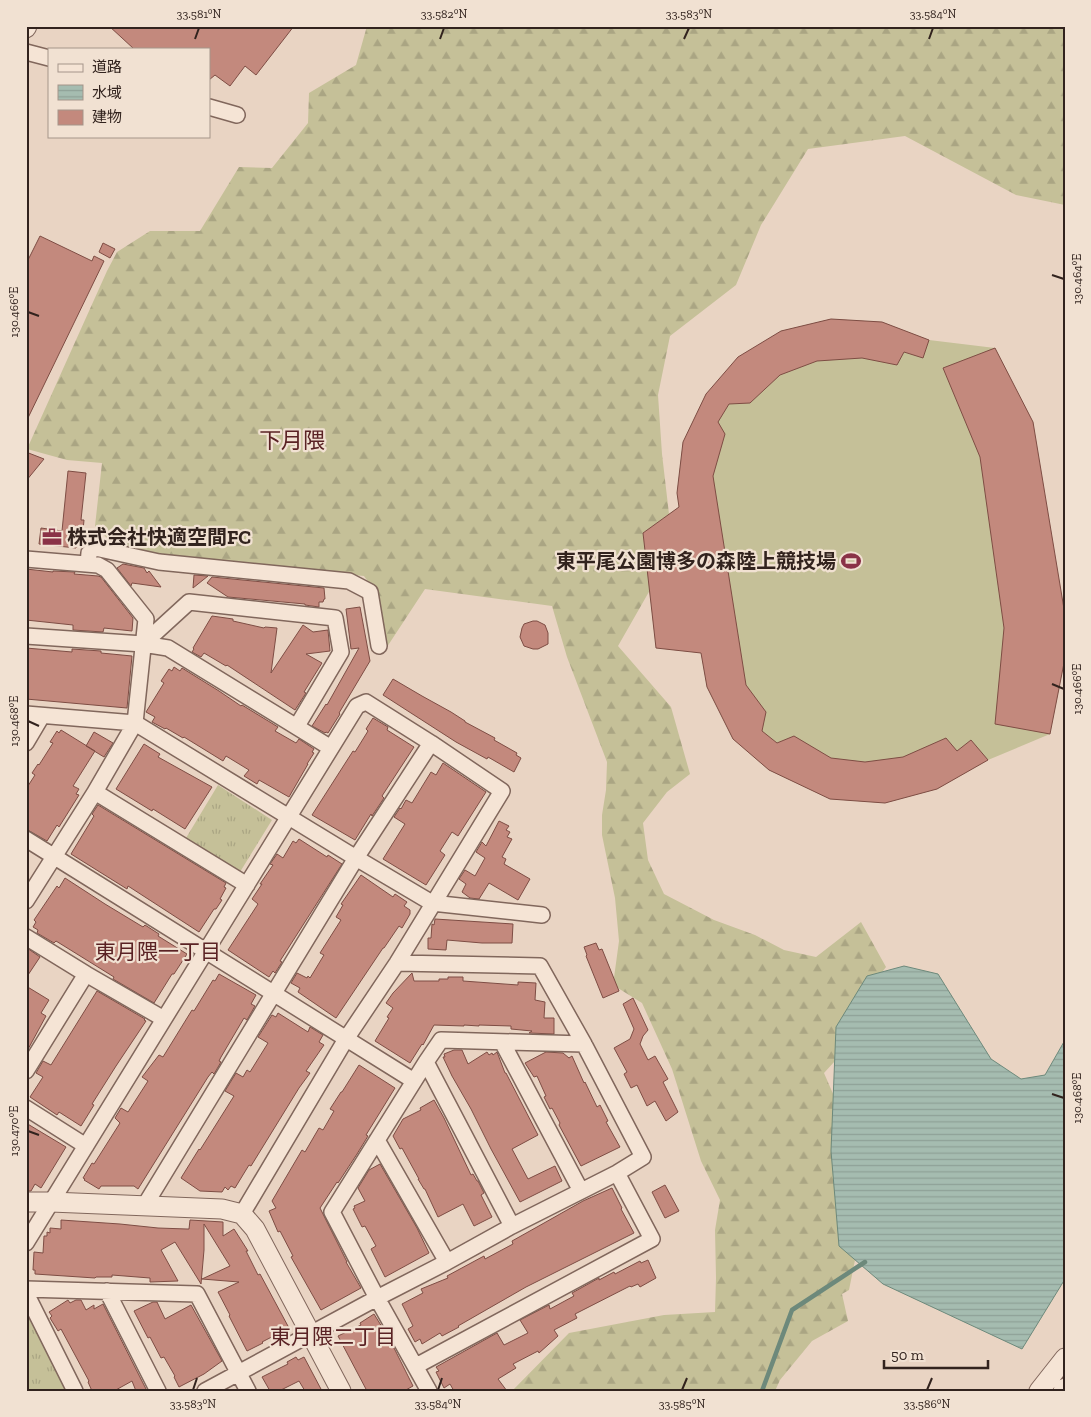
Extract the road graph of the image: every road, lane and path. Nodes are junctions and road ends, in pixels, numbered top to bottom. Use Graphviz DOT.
graph roads {
  1 [pos="26,52"];
  2 [pos="48,58"];
  3 [pos="210,107"];
  4 [pos="236,115"];
  5 [pos="26,559"];
  6 [pos="88,564"];
  7 [pos="26,636"];
  8 [pos="143,644"];
  9 [pos="379,646"];
  10 [pos="26,714"];
  11 [pos="42,716"];
  12 [pos="135,723"];
  13 [pos="297,726"];
  14 [pos="26,744"];
  15 [pos="431,744"];
  16 [pos="332,748"];
  17 [pos="95,792"];
  18 [pos="289,817"];
  19 [pos="26,839"];
  20 [pos="54,857"];
  21 [pos="356,858"];
  22 [pos="247,885"];
  23 [pos="26,901"];
  24 [pos="432,904"];
  25 [pos="542,915"];
  26 [pos="26,937"];
  27 [pos="206,951"];
  28 [pos="396,963"];
  29 [pos="86,974"];
  30 [pos="274,994"];
  31 [pos="164,1020"];
  32 [pos="346,1038"];
  33 [pos="502,1042"];
  34 [pos="584,1044"];
  35 [pos="426,1062"];
  36 [pos="26,1071"];
  37 [pos="414,1081"];
  38 [pos="26,1108"];
  39 [pos="377,1140"];
  40 [pos="86,1146"];
  41 [pos="617,1173"];
  42 [pos="581,1191"];
  43 [pos="26,1202"];
  44 [pos="51,1202"];
  45 [pos="145,1205"];
  46 [pos="242,1214"];
  47 [pos="512,1226"];
  48 [pos="26,1242"];
  49 [pos="447,1262"];
  50 [pos="26,1289"];
  51 [pos="107,1291"];
  52 [pos="26,1293"];
  53 [pos="377,1298"];
  54 [pos="311,1334"];
  55 [pos="1065,1358"];
  56 [pos="416,1366"];
  57 [pos="238,1372"];
  58 [pos="1041,1390"];
  59 [pos="75,1391"];
  60 [pos="158,1391"];
  61 [pos="205,1391"];
  62 [pos="248,1391"];
  63 [pos="341,1391"];
  64 [pos="429,1391"];
  1 -- 2 [label="street"];
  3 -- 4 [label="street"];
  5 -- 6 [label="street"];
  6 -- 8 [label="street"];
  6 -- 9 [label="street"];
  7 -- 8 [label="street"];
  8 -- 12 [label="street"];
  8 -- 13 [label="street"];
  8 -- 13 [label="street"];
  10 -- 11 [label="street"];
  11 -- 12 [label="street"];
  11 -- 14 [label="street"];
  12 -- 17 [label="street"];
  12 -- 18 [label="street"];
  13 -- 16 [label="street"];
  15 -- 16 [label="street"];
  15 -- 21 [label="street"];
  15 -- 24 [label="street"];
  16 -- 18 [label="street"];
  17 -- 20 [label="street"];
  17 -- 22 [label="street"];
  18 -- 21 [label="street"];
  18 -- 22 [label="street"];
  19 -- 20 [label="street"];
  20 -- 23 [label="street"];
  20 -- 27 [label="street"];
  21 -- 24 [label="street"];
  21 -- 30 [label="street"];
  22 -- 27 [label="street"];
  24 -- 25 [label="street"];
  24 -- 28 [label="street"];
  26 -- 29 [label="street"];
  27 -- 30 [label="street"];
  27 -- 31 [label="street"];
  28 -- 32 [label="street"];
  28 -- 34 [label="street"];
  29 -- 31 [label="street"];
  29 -- 36 [label="street"];
  30 -- 32 [label="street"];
  30 -- 45 [label="street"];
  31 -- 40 [label="street"];
  32 -- 37 [label="street"];
  32 -- 46 [label="street"];
  33 -- 34 [label="street"];
  33 -- 35 [label="street"];
  33 -- 42 [label="street"];
  34 -- 41 [label="street"];
  35 -- 37 [label="street"];
  35 -- 47 [label="street"];
  37 -- 39 [label="street"];
  38 -- 40 [label="street"];
  39 -- 49 [label="street"];
  39 -- 53 [label="street"];
  40 -- 44 [label="street"];
  41 -- 42 [label="street"];
  41 -- 56 [label="street"];
  42 -- 47 [label="street"];
  43 -- 44 [label="street"];
  44 -- 45 [label="street"];
  44 -- 48 [label="street"];
  45 -- 46 [label="street"];
  46 -- 54 [label="street"];
  47 -- 49 [label="street"];
  49 -- 53 [label="street"];
  50 -- 51 [label="street"];
  51 -- 57 [label="street"];
  51 -- 60 [label="street"];
  52 -- 59 [label="street"];
  53 -- 54 [label="street"];
  53 -- 56 [label="street"];
  54 -- 57 [label="street"];
  54 -- 63 [label="street"];
  55 -- 58 [label="street"];
  56 -- 64 [label="street"];
  57 -- 61 [label="street"];
  57 -- 62 [label="street"];
}
